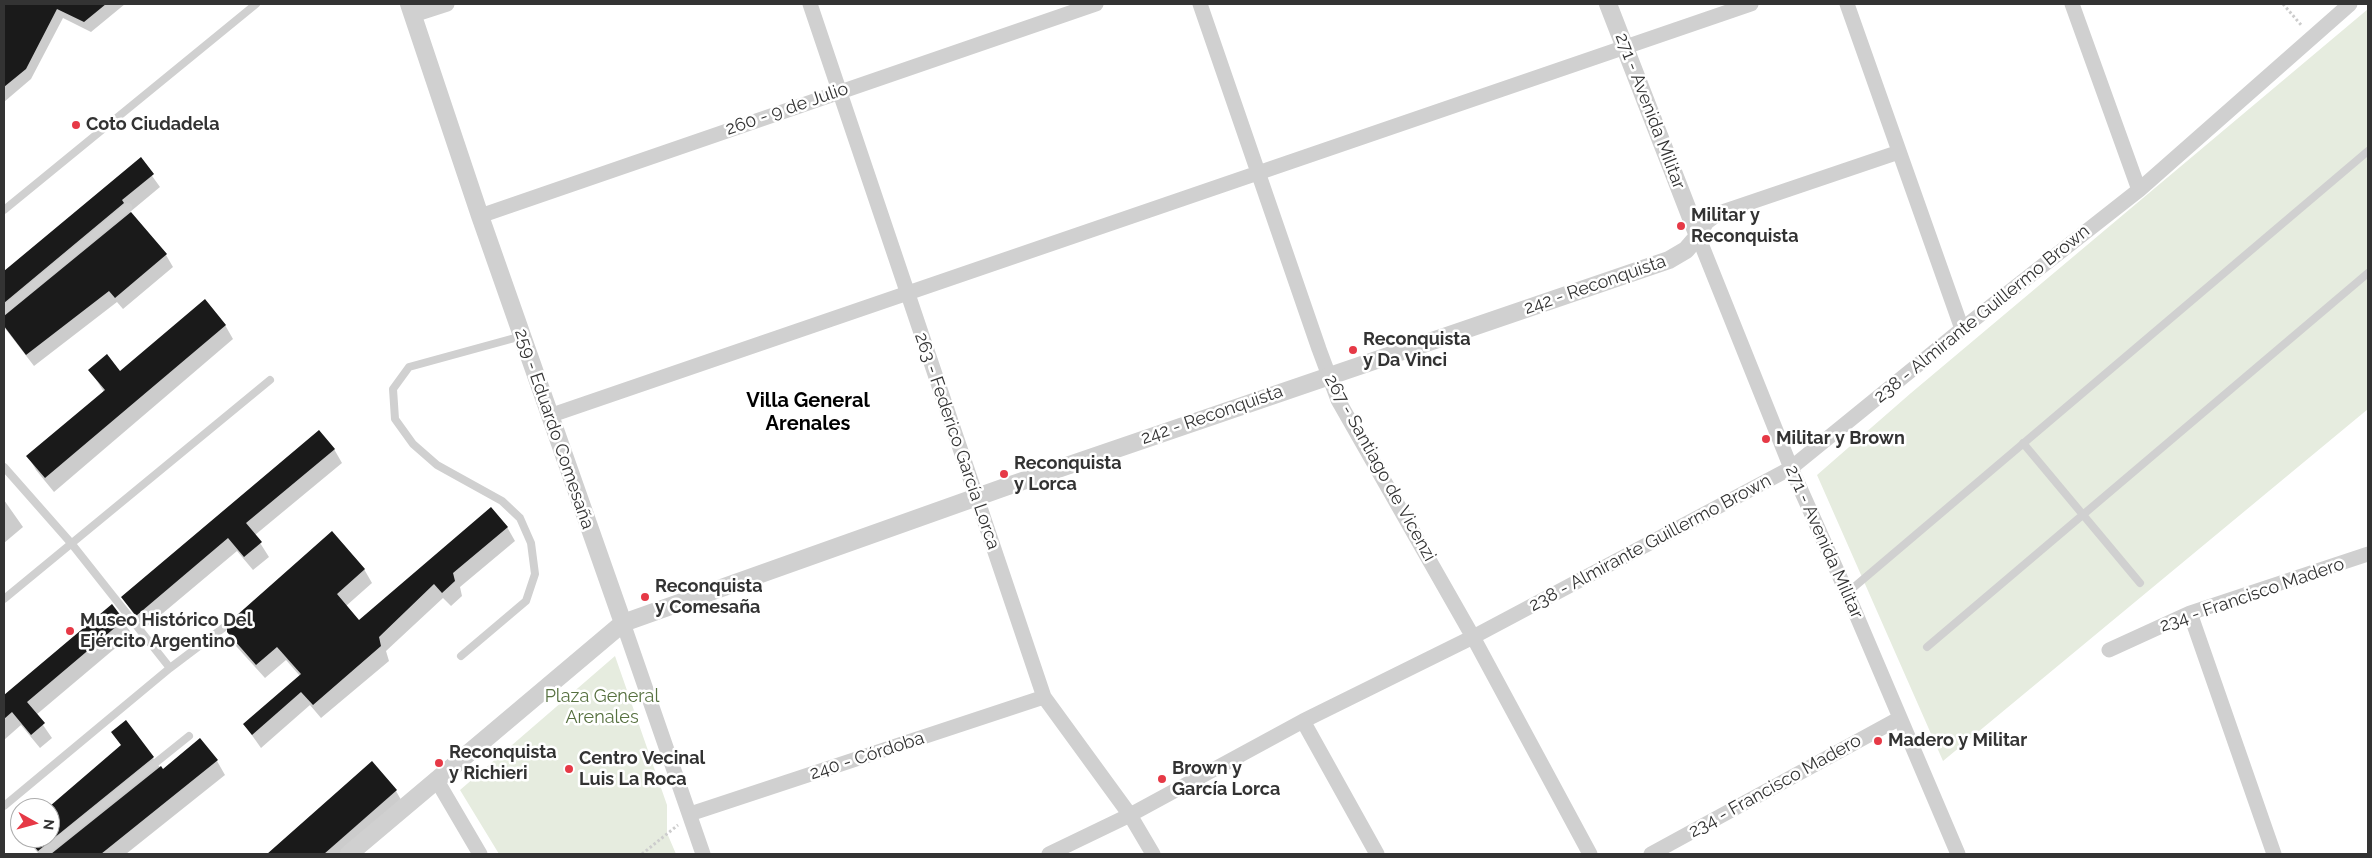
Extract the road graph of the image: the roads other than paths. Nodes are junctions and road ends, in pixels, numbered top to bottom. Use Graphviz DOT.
graph roads {
  1 [pos="256,4"];
  2 [pos="447,4"];
  3 [pos="810,4"];
  4 [pos="1096,4"];
  5 [pos="1200,4"];
  6 [pos="1608,4"];
  7 [pos="1752,4"];
  8 [pos="1847,4"];
  9 [pos="2072,4"];
  10 [pos="2350,4"];
  11 [pos="411,10"];
  12 [pos="1625,47"];
  13 [pos="839,90"];
  14 [pos="2368,151"];
  15 [pos="1900,152"];
  16 [pos="1258,174"];
  17 [pos="2139,190"];
  18 [pos="128,207"];
  19 [pos="4,210"];
  20 [pos="480,216"];
  21 [pos="1698,236"];
  22 [pos="2368,273"];
  23 [pos="907,293"];
  24 [pos="4,310"];
  25 [pos="1962,329"];
  26 [pos="522,336"];
  27 [pos="1328,375"];
  28 [pos="270,380"];
  29 [pos="549,416"];
  30 [pos="2023,444"];
  31 [pos="4,467"];
  32 [pos="1792,468"];
  33 [pos="976,497"];
  34 [pos="2083,515"];
  35 [pos="71,543"];
  36 [pos="2368,554"];
  37 [pos="2140,583"];
  38 [pos="1847,593"];
  39 [pos="4,598"];
  40 [pos="2190,612"];
  41 [pos="623,623"];
  42 [pos="223,628"];
  43 [pos="1473,637"];
  44 [pos="1927,647"];
  45 [pos="2109,650"];
  46 [pos="461,656"];
  47 [pos="170,668"];
  48 [pos="1044,697"];
  49 [pos="1900,718"];
  50 [pos="1303,721"];
  51 [pos="189,736"];
  52 [pos="436,779"];
  53 [pos="4,806"];
  54 [pos="690,814"];
  55 [pos="1130,815"];
  56 [pos="42,854"];
  57 [pos="349,854"];
  58 [pos="480,854"];
  59 [pos="703,854"];
  60 [pos="1049,854"];
  61 [pos="1152,854"];
  62 [pos="1378,854"];
  63 [pos="1590,854"];
  64 [pos="1650,854"];
  65 [pos="1958,854"];
  66 [pos="2274,854"];
  1 -- 19 [label="lane"];
  2 -- 11 [label="street"];
  3 -- 13 [label="street, 263 - Federico García Lorca"];
  4 -- 13 [label="street, 260 - 9 de Julio"];
  5 -- 16 [label="street, 267 - Santiago de Vicenzi"];
  6 -- 12 [label="street, 271 - Avenida Militar"];
  7 -- 12 [label="street"];
  8 -- 15 [label="street"];
  9 -- 17 [label="street"];
  10 -- 17 [label="street, 238 - Almirante Guillermo Brown"];
  11 -- 20 [label="street, 259 - Eduardo Comesaña"];
  12 -- 16 [label="street"];
  12 -- 21 [label="street, 271 - Avenida Militar"];
  13 -- 20 [label="street, 260 - 9 de Julio"];
  13 -- 23 [label="street, 263 - Federico García Lorca"];
  14 -- 30 [label="lane"];
  15 -- 21 [label="street, 242 - Reconquista"];
  15 -- 25 [label="street"];
  16 -- 23 [label="street"];
  16 -- 27 [label="street, 267 - Santiago de Vicenzi"];
  17 -- 25 [label="street, 238 - Almirante Guillermo Brown"];
  18 -- 24 [label="lane"];
  20 -- 26 [label="street, 259 - Eduardo Comesaña"];
  21 -- 27 [label="street, 242 - Reconquista"];
  21 -- 32 [label="street, 271 - Avenida Militar"];
  22 -- 34 [label="lane"];
  23 -- 29 [label="street"];
  23 -- 33 [label="street, 263 - Federico García Lorca"];
  25 -- 32 [label="street, 238 - Almirante Guillermo Brown"];
  26 -- 29 [label="street, 259 - Eduardo Comesaña"];
  26 -- 46 [label="lane"];
  27 -- 33 [label="street, 242 - Reconquista"];
  27 -- 43 [label="street, 267 - Santiago de Vicenzi"];
  28 -- 35 [label="lane"];
  29 -- 41 [label="street, 259 - Eduardo Comesaña"];
  30 -- 34 [label="lane"];
  30 -- 38 [label="lane"];
  31 -- 35 [label="lane"];
  32 -- 38 [label="street, 271 - Avenida Militar"];
  32 -- 43 [label="street, 238 - Almirante Guillermo Brown"];
  33 -- 41 [label="street, 242 - Reconquista"];
  33 -- 48 [label="street, 263 - Federico García Lorca"];
  34 -- 37 [label="lane"];
  34 -- 44 [label="lane"];
  35 -- 39 [label="lane"];
  35 -- 47 [label="lane"];
  36 -- 40 [label="street, 234 - Francisco Madero"];
  38 -- 49 [label="street, 271 - Avenida Militar"];
  40 -- 45 [label="street, 234 - Francisco Madero"];
  40 -- 66 [label="street"];
  41 -- 52 [label="street, 242 - Reconquista"];
  41 -- 54 [label="street, 259 - Eduardo Comesaña"];
  42 -- 47 [label="lane"];
  43 -- 50 [label="street, 238 - Almirante Guillermo Brown"];
  43 -- 63 [label="street, 267 - Santiago de Vicenzi"];
  47 -- 53 [label="lane"];
  48 -- 54 [label="street, 240 - Córdoba"];
  48 -- 55 [label="street, 263 - Federico García Lorca"];
  49 -- 64 [label="street, 234 - Francisco Madero"];
  49 -- 65 [label="street, 271 - Avenida Militar"];
  50 -- 55 [label="street, 238 - Almirante Guillermo Brown"];
  50 -- 62 [label="street"];
  51 -- 56 [label="lane"];
  52 -- 57 [label="street, 242 - Reconquista"];
  52 -- 58 [label="street"];
  54 -- 59 [label="street, 259 - Eduardo Comesaña"];
  55 -- 60 [label="street, 238 - Almirante Guillermo Brown"];
  55 -- 61 [label="street, 263 - Federico García Lorca"];
}
